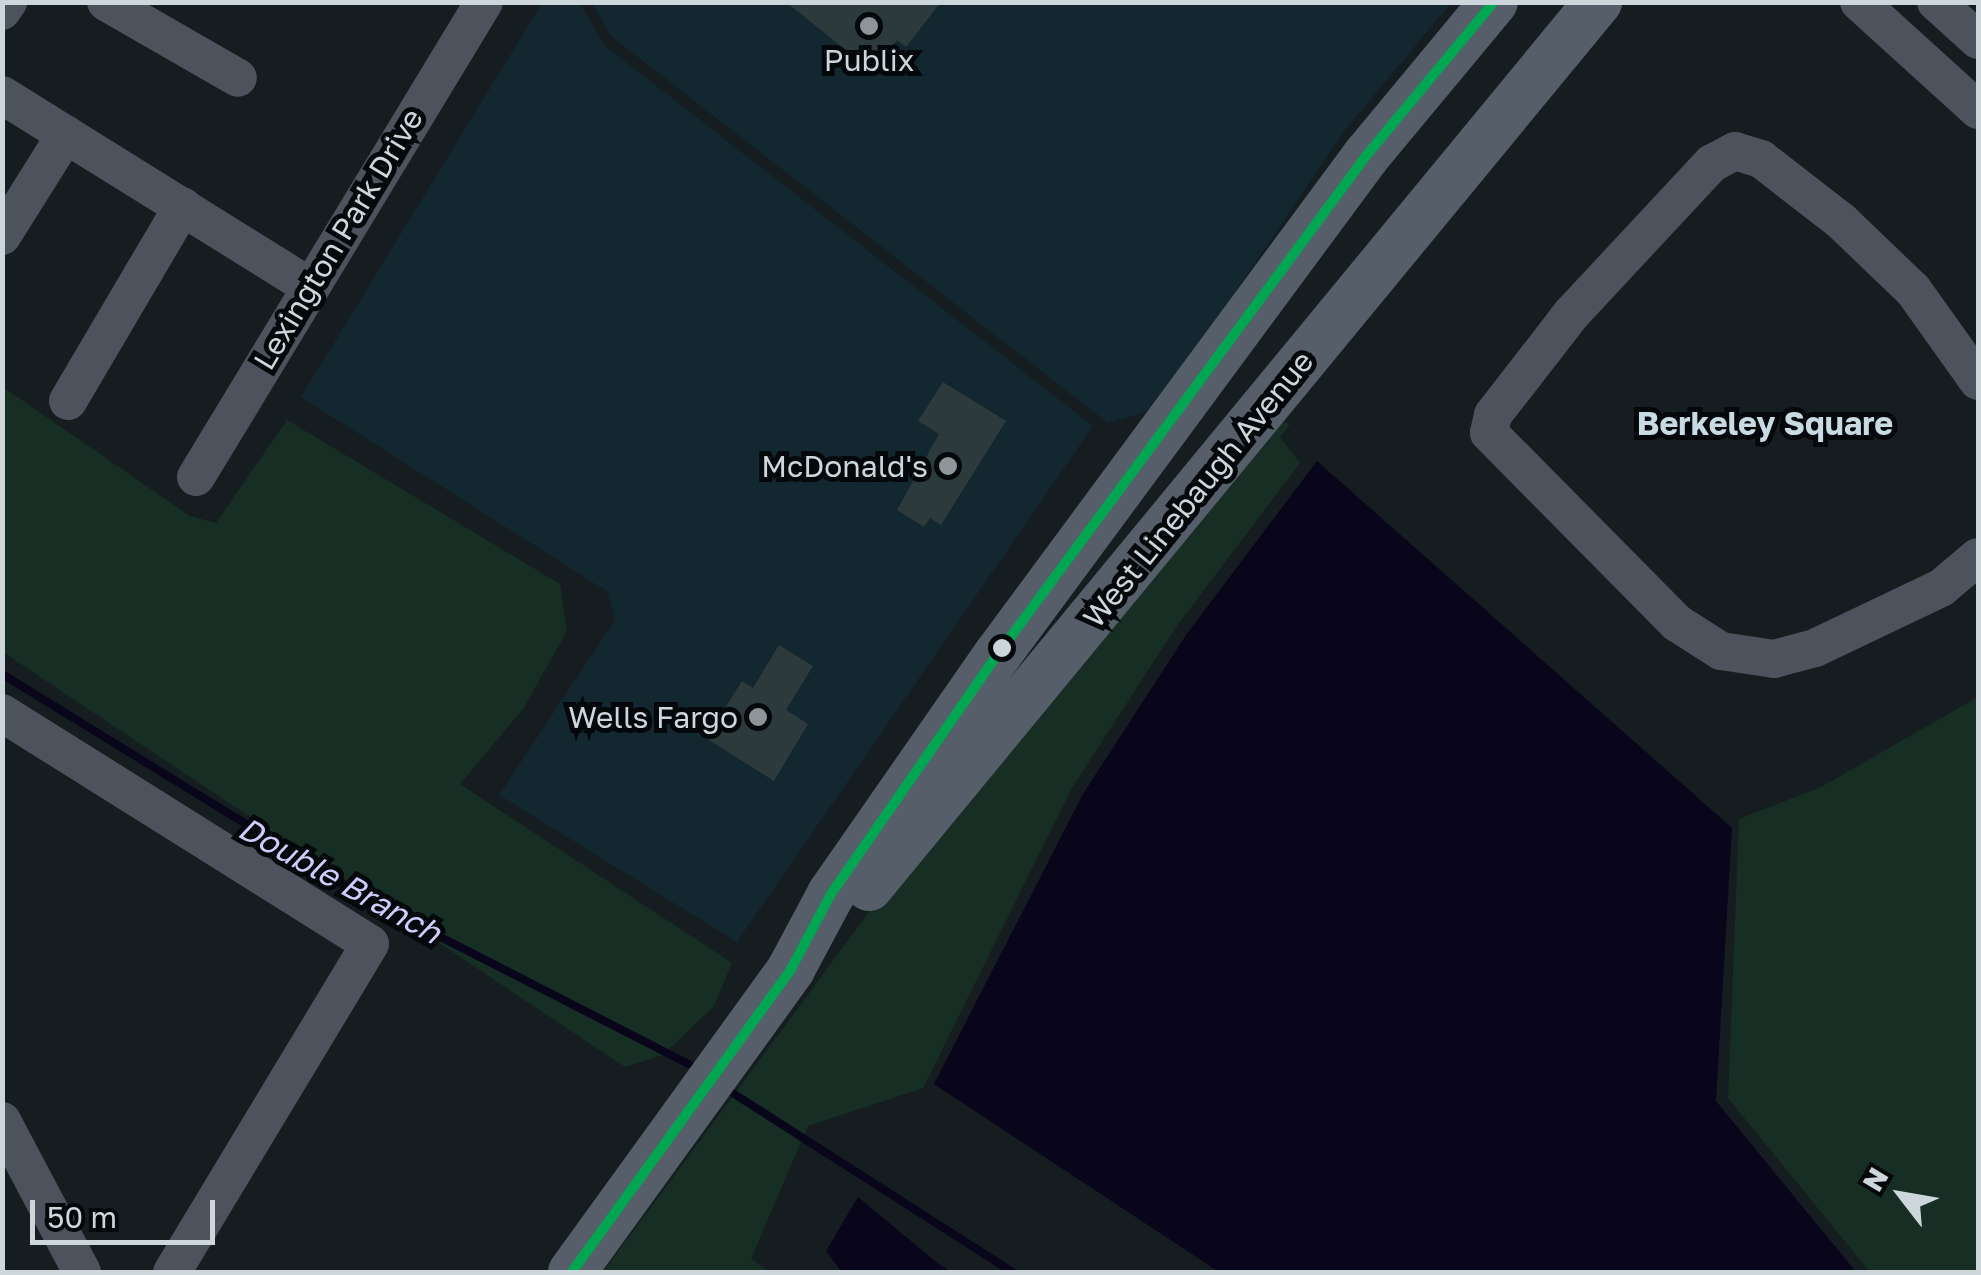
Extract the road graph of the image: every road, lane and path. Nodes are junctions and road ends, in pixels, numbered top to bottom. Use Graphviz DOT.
graph roads {
  1 [pos="8,2"];
  2 [pos="106,2"];
  3 [pos="484,2"];
  4 [pos="1494,2"];
  5 [pos="1598,2"];
  6 [pos="1859,2"];
  7 [pos="1936,2"];
  8 [pos="2,11"];
  9 [pos="1978,40"];
  10 [pos="238,78"];
  11 [pos="2,95"];
  12 [pos="1978,110"];
  13 [pos="66,134"];
  14 [pos="183,206"];
  15 [pos="2,236"];
  16 [pos="309,286"];
  17 [pos="1978,380"];
  18 [pos="68,401"];
  19 [pos="1160,438"];
  20 [pos="1207,474"];
  21 [pos="196,477"];
  22 [pos="1978,557"];
  23 [pos="2,713"];
  24 [pos="790,969"];
  25 [pos="2,1121"];
  26 [pos="69,1266"];
  27 [pos="172,1272"];
  28 [pos="572,1272"];
  1 -- 8 [label="street"];
  2 -- 10 [label="street"];
  3 -- 16 [label="street, Lexington Park Drive"];
  4 -- 19 [label="main road, West Linebaugh Avenue"];
  5 -- 20 [label="main road, West Linebaugh Avenue"];
  6 -- 12 [label="street"];
  7 -- 9 [label="street"];
  11 -- 13 [label="street"];
  13 -- 14 [label="street"];
  13 -- 15 [label="street"];
  14 -- 16 [label="street"];
  14 -- 18 [label="street"];
  16 -- 21 [label="street, Lexington Park Drive"];
  17 -- 22 [label="street"];
  19 -- 20 [label="main road"];
  19 -- 24 [label="main road, West Linebaugh Avenue"];
  20 -- 24 [label="main road, West Linebaugh Avenue"];
  23 -- 27 [label="street"];
  24 -- 28 [label="main road, West Linebaugh Avenue"];
  25 -- 26 [label="street"];
}
